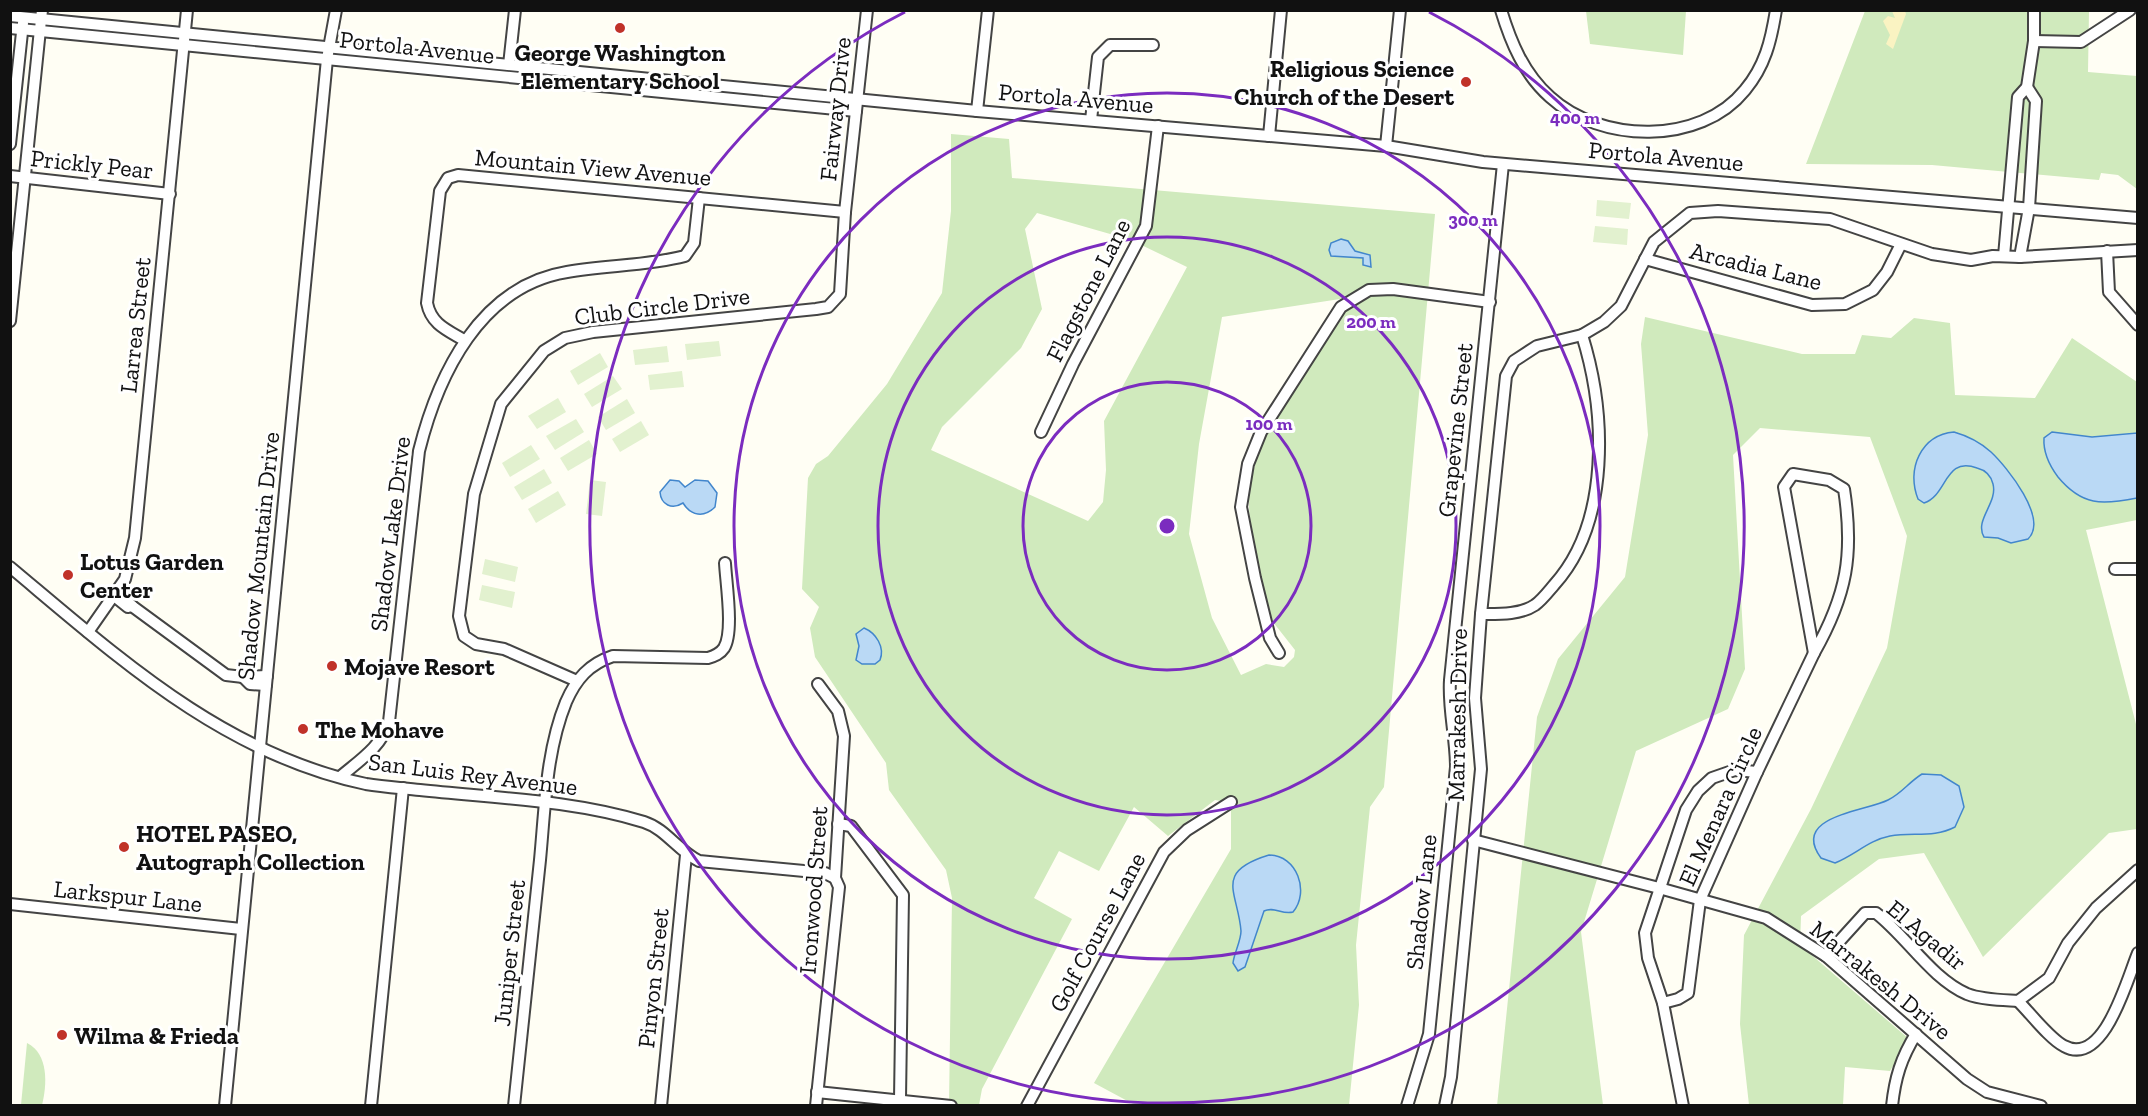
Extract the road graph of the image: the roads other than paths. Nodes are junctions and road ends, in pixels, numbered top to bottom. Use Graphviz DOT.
graph roads {
  1 [pos="187,10"];
  2 [pos="336,10"];
  3 [pos="514,10"];
  4 [pos="867,10"];
  5 [pos="988,10"];
  6 [pos="1281,10"];
  7 [pos="1400,10"];
  8 [pos="1501,10"];
  9 [pos="1776,10"];
  10 [pos="2034,10"];
  11 [pos="2130,10"];
  12 [pos="10,16"];
  13 [pos="40,19"];
  14 [pos="10,23"];
  15 [pos="21,23"];
  16 [pos="185,32"];
  17 [pos="2034,41"];
  18 [pos="184,45"];
  19 [pos="1153,45"];
  20 [pos="328,54"];
  21 [pos="509,65"];
  22 [pos="2027,87"];
  23 [pos="858,99"];
  24 [pos="856,111"];
  25 [pos="977,111"];
  26 [pos="1091,120"];
  27 [pos="1158,126"];
  28 [pos="1269,136"];
  29 [pos="10,144"];
  30 [pos="1386,146"];
  31 [pos="1503,164"];
  32 [pos="10,176"];
  33 [pos="25,178"];
  34 [pos="170,194"];
  35 [pos="699,198"];
  36 [pos="2009,206"];
  37 [pos="2029,208"];
  38 [pos="845,212"];
  39 [pos="2138,218"];
  40 [pos="1901,244"];
  41 [pos="2138,250"];
  42 [pos="2106,251"];
  43 [pos="2004,256"];
  44 [pos="2020,258"];
  45 [pos="1645,259"];
  46 [pos="1490,302"];
  47 [pos="10,321"];
  48 [pos="2138,325"];
  49 [pos="1582,335"];
  50 [pos="464,340"];
  51 [pos="1041,432"];
  52 [pos="725,563"];
  53 [pos="10,567"];
  54 [pos="2138,568"];
  55 [pos="2115,569"];
  56 [pos="114,593"];
  57 [pos="1481,614"];
  58 [pos="88,632"];
  59 [pos="1279,653"];
  60 [pos="1814,653"];
  61 [pos="267,681"];
  62 [pos="577,681"];
  63 [pos="818,684"];
  64 [pos="1449,700"];
  65 [pos="260,749"];
  66 [pos="1756,771"];
  67 [pos="340,777"];
  68 [pos="403,788"];
  69 [pos="1231,802"];
  70 [pos="546,804"];
  71 [pos="838,824"];
  72 [pos="1473,840"];
  73 [pos="686,855"];
  74 [pos="2138,870"];
  75 [pos="835,878"];
  76 [pos="1659,888"];
  77 [pos="1700,900"];
  78 [pos="10,904"];
  79 [pos="241,929"];
  80 [pos="2138,952"];
  81 [pos="1827,956"];
  82 [pos="2018,1001"];
  83 [pos="1663,1002"];
  84 [pos="1916,1034"];
  85 [pos="817,1092"];
  86 [pos="900,1099"];
  87 [pos="225,1106"];
  88 [pos="370,1106"];
  89 [pos="514,1106"];
  90 [pos="661,1106"];
  91 [pos="816,1106"];
  92 [pos="951,1106"];
  93 [pos="1027,1106"];
  94 [pos="1407,1106"];
  95 [pos="1444,1106"];
  96 [pos="1683,1106"];
  97 [pos="1892,1106"];
  98 [pos="2041,1106"];
  1 -- 16 [label="street, Larrea Street"];
  2 -- 20 [label="street, Shadow Mountain Drive"];
  3 -- 21 [label="street"];
  4 -- 23 [label="street, Fairway Drive"];
  5 -- 25 [label="street"];
  6 -- 28 [label="street"];
  7 -- 30 [label="street"];
  8 -- 9 [label="street"];
  10 -- 17 [label="street"];
  11 -- 17 [label="street"];
  12 -- 15 [label="street, Portola Avenue"];
  13 -- 15 [label="street, Portola Avenue"];
  13 -- 16 [label="street, Portola Avenue"];
  13 -- 18 [label="street, Portola Avenue"];
  13 -- 33 [label="street"];
  14 -- 15 [label="street"];
  15 -- 29 [label="street"];
  16 -- 18 [label="street, Larrea Street"];
  16 -- 20 [label="street, Portola Avenue"];
  17 -- 22 [label="street"];
  18 -- 20 [label="street, Portola Avenue"];
  18 -- 34 [label="street, Larrea Street"];
  19 -- 26 [label="street"];
  20 -- 21 [label="street, Portola Avenue"];
  20 -- 24 [label="street, Portola Avenue"];
  20 -- 61 [label="street, Shadow Mountain Drive"];
  21 -- 23 [label="street, Portola Avenue"];
  22 -- 36 [label="street"];
  22 -- 37 [label="street"];
  23 -- 24 [label="street, Fairway Drive"];
  23 -- 25 [label="street, Portola Avenue"];
  24 -- 38 [label="street, Fairway Drive"];
  25 -- 26 [label="street, Portola Avenue"];
  26 -- 27 [label="street, Portola Avenue"];
  27 -- 28 [label="street, Portola Avenue"];
  27 -- 51 [label="street, Flagstone Lane"];
  28 -- 30 [label="street, Portola Avenue"];
  30 -- 31 [label="street, Portola Avenue"];
  31 -- 36 [label="street, Portola Avenue"];
  31 -- 46 [label="street, Grapevine Street"];
  32 -- 33 [label="street, Prickly Pear"];
  33 -- 34 [label="street, Prickly Pear"];
  33 -- 47 [label="street"];
  34 -- 56 [label="street, Larrea Street"];
  35 -- 38 [label="street, Mountain View Avenue"];
  35 -- 50 [label="street, Shadow Lake Drive"];
  35 -- 50 [label="street, Mountain View Avenue"];
  36 -- 37 [label="street, Portola Avenue"];
  36 -- 43 [label="street"];
  37 -- 39 [label="street, Portola Avenue"];
  37 -- 44 [label="street"];
  38 -- 62 [label="street, Club Circle Drive"];
  40 -- 43 [label="street, Marrakesh Drive"];
  40 -- 45 [label="street, Marrakesh Drive"];
  40 -- 45 [label="street, Arcadia Lane"];
  41 -- 42 [label="street, Marrakesh Drive"];
  42 -- 44 [label="street, Marrakesh Drive"];
  42 -- 48 [label="street"];
  43 -- 44 [label="street, Marrakesh Drive"];
  45 -- 49 [label="street, Marrakesh Drive"];
  46 -- 59 [label="street"];
  46 -- 64 [label="street, Grapevine Street"];
  49 -- 57 [label="street, Marrakesh Drive"];
  49 -- 57 [label="street"];
  50 -- 67 [label="street, Shadow Lake Drive"];
  52 -- 62 [label="street"];
  53 -- 58 [label="street, San Luis Rey Avenue"];
  54 -- 55 [label="street"];
  56 -- 58 [label="street, Larrea Street"];
  56 -- 61 [label="street"];
  57 -- 72 [label="street, Marrakesh Drive"];
  58 -- 65 [label="street, San Luis Rey Avenue"];
  60 -- 60 [label="street, El Menara Circle"];
  60 -- 66 [label="street, El Menara Circle"];
  61 -- 65 [label="street, Shadow Mountain Drive"];
  62 -- 70 [label="street, Juniper Street"];
  63 -- 71 [label="street, Ironwood Street"];
  64 -- 94 [label="street, Shadow Lane"];
  65 -- 67 [label="street, San Luis Rey Avenue"];
  65 -- 79 [label="street, Shadow Mountain Drive"];
  66 -- 76 [label="street"];
  66 -- 77 [label="street, El Menara Circle"];
  67 -- 68 [label="street, San Luis Rey Avenue"];
  68 -- 70 [label="street, San Luis Rey Avenue"];
  68 -- 88 [label="street"];
  69 -- 93 [label="street, Golf Course Lane"];
  70 -- 73 [label="street, San Luis Rey Avenue"];
  70 -- 89 [label="street, Juniper Street"];
  71 -- 75 [label="street, Ironwood Street"];
  71 -- 86 [label="street"];
  72 -- 76 [label="street, Marrakesh Drive"];
  72 -- 95 [label="street"];
  73 -- 75 [label="street, San Luis Rey Avenue"];
  73 -- 90 [label="street, Pinyon Street"];
  74 -- 82 [label="street"];
  75 -- 85 [label="street, Ironwood Street"];
  76 -- 77 [label="street, Marrakesh Drive"];
  76 -- 83 [label="street"];
  77 -- 81 [label="street, Marrakesh Drive"];
  77 -- 83 [label="street, El Menara Circle"];
  78 -- 79 [label="street, Larkspur Lane"];
  79 -- 87 [label="street, Shadow Mountain Drive"];
  80 -- 82 [label="street"];
  81 -- 82 [label="street, El Agadir"];
  81 -- 84 [label="street, Marrakesh Drive"];
  83 -- 96 [label="street"];
  84 -- 97 [label="street"];
  84 -- 98 [label="street, Marrakesh Drive"];
  85 -- 86 [label="street"];
  85 -- 91 [label="street, Ironwood Street"];
  86 -- 92 [label="street"];
}
